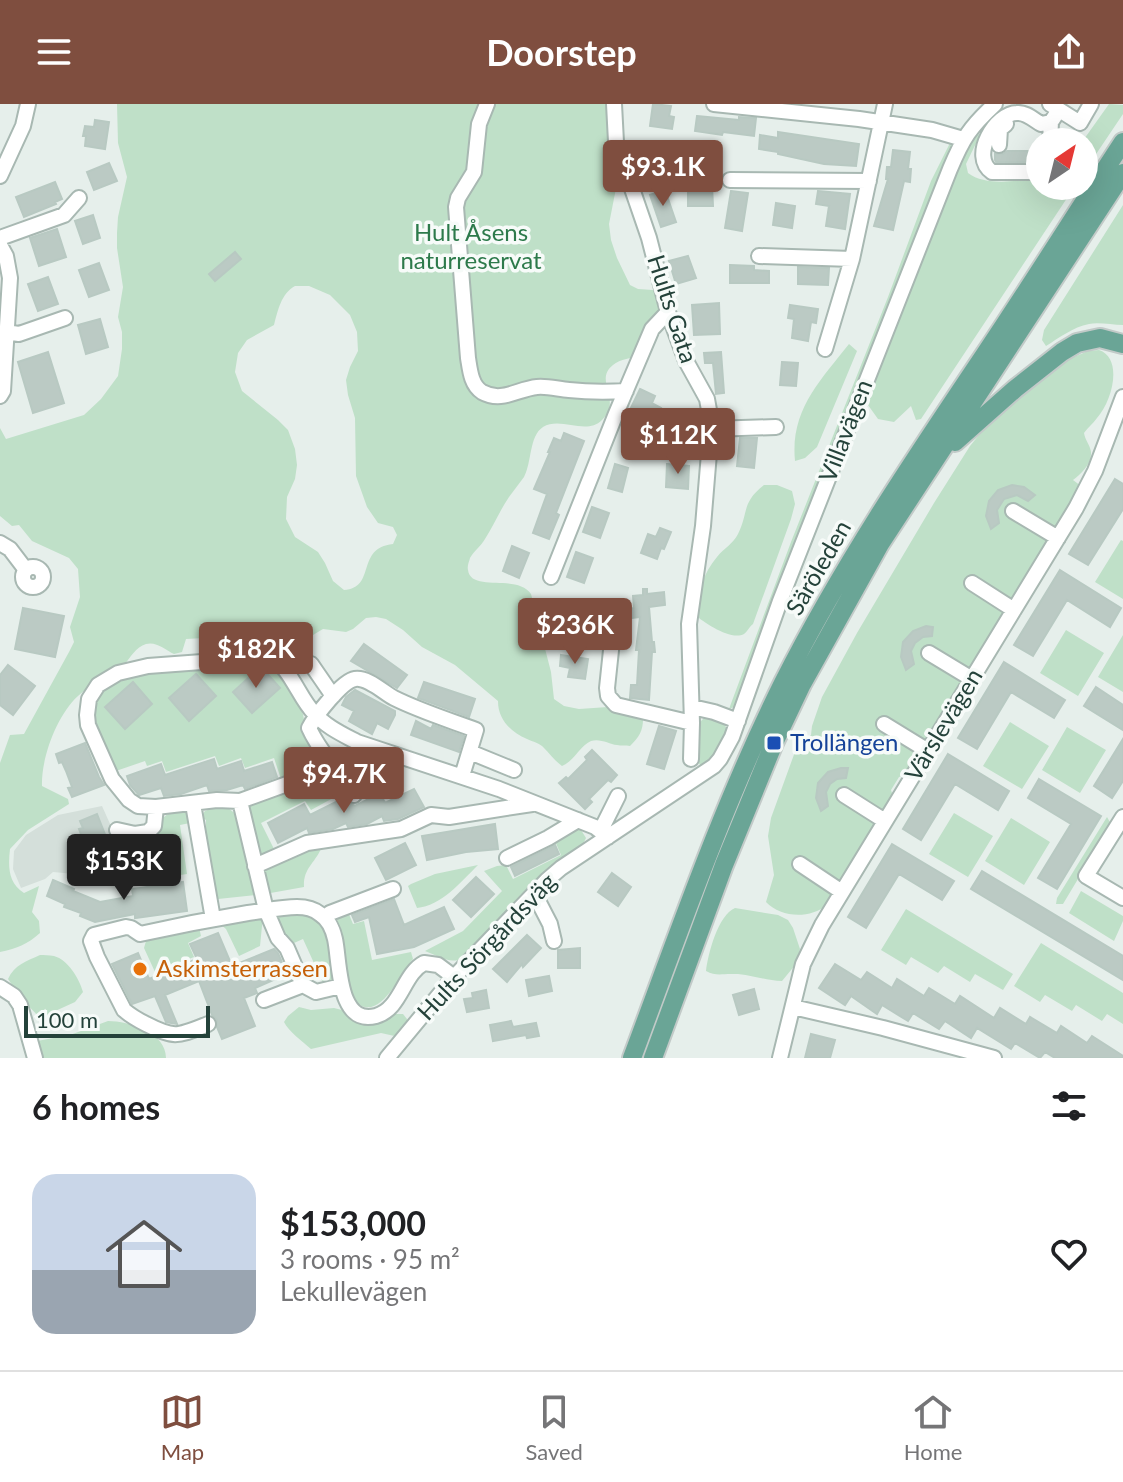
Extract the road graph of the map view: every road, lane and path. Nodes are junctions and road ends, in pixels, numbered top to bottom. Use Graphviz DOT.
graph roads {
  1 [pos="28,104"];
  2 [pos="487,104"];
  3 [pos="614,104"];
  4 [pos="714,104"];
  5 [pos="885,104"];
  6 [pos="995,104"];
  7 [pos="1091,104"];
  8 [pos="752,106"];
  9 [pos="1053,112"];
  10 [pos="1028,116"];
  11 [pos="882,123"];
  12 [pos="963,139"];
  13 [pos="1123,142"];
  14 [pos="999,145"];
  15 [pos="6,151"];
  16 [pos="1026,172"];
  17 [pos="1123,173"];
  18 [pos="0,176"];
  19 [pos="730,180"];
  20 [pos="869,181"];
  21 [pos="79,198"];
  22 [pos="0,238"];
  23 [pos="0,245"];
  24 [pos="759,256"];
  25 [pos="852,259"];
  26 [pos="668,312"];
  27 [pos="65,318"];
  28 [pos="5,332"];
  29 [pos="1123,344"];
  30 [pos="825,349"];
  31 [pos="626,391"];
  32 [pos="0,396"];
  33 [pos="1123,397"];
  34 [pos="1119,418"];
  35 [pos="776,427"];
  36 [pos="711,429"];
  37 [pos="932,463"];
  38 [pos="1013,511"];
  39 [pos="1058,538"];
  40 [pos="0,543"];
  41 [pos="26,570"];
  42 [pos="551,577"];
  43 [pos="972,583"];
  44 [pos="1014,610"];
  45 [pos="614,622"];
  46 [pos="929,653"];
  47 [pos="311,664"];
  48 [pos="972,679"];
  49 [pos="333,696"];
  50 [pos="692,715"];
  51 [pos="317,717"];
  52 [pos="738,721"];
  53 [pos="884,724"];
  54 [pos="928,751"];
  55 [pos="470,752"];
  56 [pos="691,759"];
  57 [pos="714,766"];
  58 [pos="334,767"];
  59 [pos="514,770"];
  60 [pos="462,776"];
  61 [pos="354,795"];
  62 [pos="844,795"];
  63 [pos="618,796"];
  64 [pos="240,801"];
  65 [pos="535,803"];
  66 [pos="193,804"];
  67 [pos="156,807"];
  68 [pos="1123,817"];
  69 [pos="578,820"];
  70 [pos="885,821"];
  71 [pos="117,830"];
  72 [pos="605,834"];
  73 [pos="507,858"];
  74 [pos="800,864"];
  75 [pos="255,866"];
  76 [pos="393,889"];
  77 [pos="842,892"];
  78 [pos="534,893"];
  79 [pos="1123,898"];
  80 [pos="266,910"];
  81 [pos="325,918"];
  82 [pos="213,919"];
  83 [pos="554,941"];
  84 [pos="454,977"];
  85 [pos="303,985"];
  86 [pos="341,986"];
  87 [pos="0,987"];
  88 [pos="264,1000"];
  89 [pos="793,1007"];
  90 [pos="208,1024"];
  91 [pos="35,1058"];
  92 [pos="387,1058"];
  93 [pos="632,1058"];
  94 [pos="653,1058"];
  95 [pos="780,1058"];
  96 [pos="994,1058"];
  1 -- 15 [label="street"];
  2 -- 31 [label="street"];
  3 -- 26 [label="street, Hults Gata"];
  4 -- 8 [label="street"];
  5 -- 11 [label="street"];
  6 -- 12 [label="street, Villavägen"];
  7 -- 9 [label="street"];
  8 -- 11 [label="street"];
  9 -- 10 [label="street"];
  10 -- 14 [label="street"];
  10 -- 16 [label="street"];
  11 -- 12 [label="street"];
  11 -- 20 [label="street"];
  12 -- 52 [label="street, Villavägen"];
  13 -- 93 [label="main road, Säröleden"];
  15 -- 18 [label="street"];
  17 -- 37 [label="main road, Säröleden"];
  19 -- 20 [label="street"];
  20 -- 25 [label="street"];
  21 -- 22 [label="street"];
  23 -- 28 [label="street"];
  24 -- 25 [label="street"];
  25 -- 30 [label="street"];
  26 -- 31 [label="street"];
  26 -- 36 [label="street, Hults Gata"];
  27 -- 28 [label="street"];
  28 -- 32 [label="street"];
  29 -- 37 [label="main road"];
  31 -- 42 [label="street"];
  33 -- 34 [label="street, Värslevägen"];
  34 -- 39 [label="street, Värslevägen"];
  35 -- 36 [label="street"];
  36 -- 50 [label="street, Hults Gata"];
  37 -- 94 [label="main road, Säröleden"];
  38 -- 39 [label="street"];
  39 -- 44 [label="street, Värslevägen"];
  40 -- 41 [label="street"];
  43 -- 44 [label="street"];
  44 -- 48 [label="street, Värslevägen"];
  45 -- 50 [label="street"];
  46 -- 48 [label="street"];
  47 -- 49 [label="street"];
  48 -- 54 [label="street, Värslevägen"];
  49 -- 51 [label="street"];
  49 -- 55 [label="street"];
  50 -- 52 [label="street"];
  50 -- 56 [label="street, Hults Gata"];
  51 -- 58 [label="street"];
  51 -- 60 [label="street"];
  51 -- 67 [label="street"];
  52 -- 57 [label="street, Villavägen"];
  53 -- 54 [label="street"];
  54 -- 70 [label="street, Värslevägen"];
  55 -- 59 [label="street"];
  55 -- 60 [label="street"];
  57 -- 72 [label="street, Hults Sörgårdsväg"];
  58 -- 61 [label="street"];
  58 -- 64 [label="street"];
  60 -- 65 [label="street"];
  62 -- 70 [label="street"];
  63 -- 72 [label="street"];
  64 -- 66 [label="street"];
  64 -- 75 [label="street"];
  65 -- 69 [label="street"];
  65 -- 75 [label="street"];
  66 -- 67 [label="street"];
  66 -- 82 [label="street"];
  67 -- 71 [label="street"];
  68 -- 79 [label="street"];
  69 -- 72 [label="street"];
  69 -- 73 [label="street"];
  70 -- 77 [label="street, Värslevägen"];
  72 -- 78 [label="street, Hults Sörgårdsväg"];
  74 -- 77 [label="street"];
  75 -- 80 [label="street"];
  76 -- 81 [label="street"];
  77 -- 89 [label="street, Värslevägen"];
  78 -- 83 [label="street"];
  78 -- 84 [label="street, Hults Sörgårdsväg"];
  80 -- 81 [label="street"];
  80 -- 82 [label="street"];
  80 -- 85 [label="street"];
  81 -- 86 [label="street"];
  82 -- 90 [label="street"];
  84 -- 86 [label="street"];
  84 -- 92 [label="street, Hults Sörgårdsväg"];
  85 -- 86 [label="street"];
  85 -- 88 [label="street"];
  87 -- 91 [label="street"];
  89 -- 95 [label="street, Värslevägen"];
  89 -- 96 [label="street"];
}
